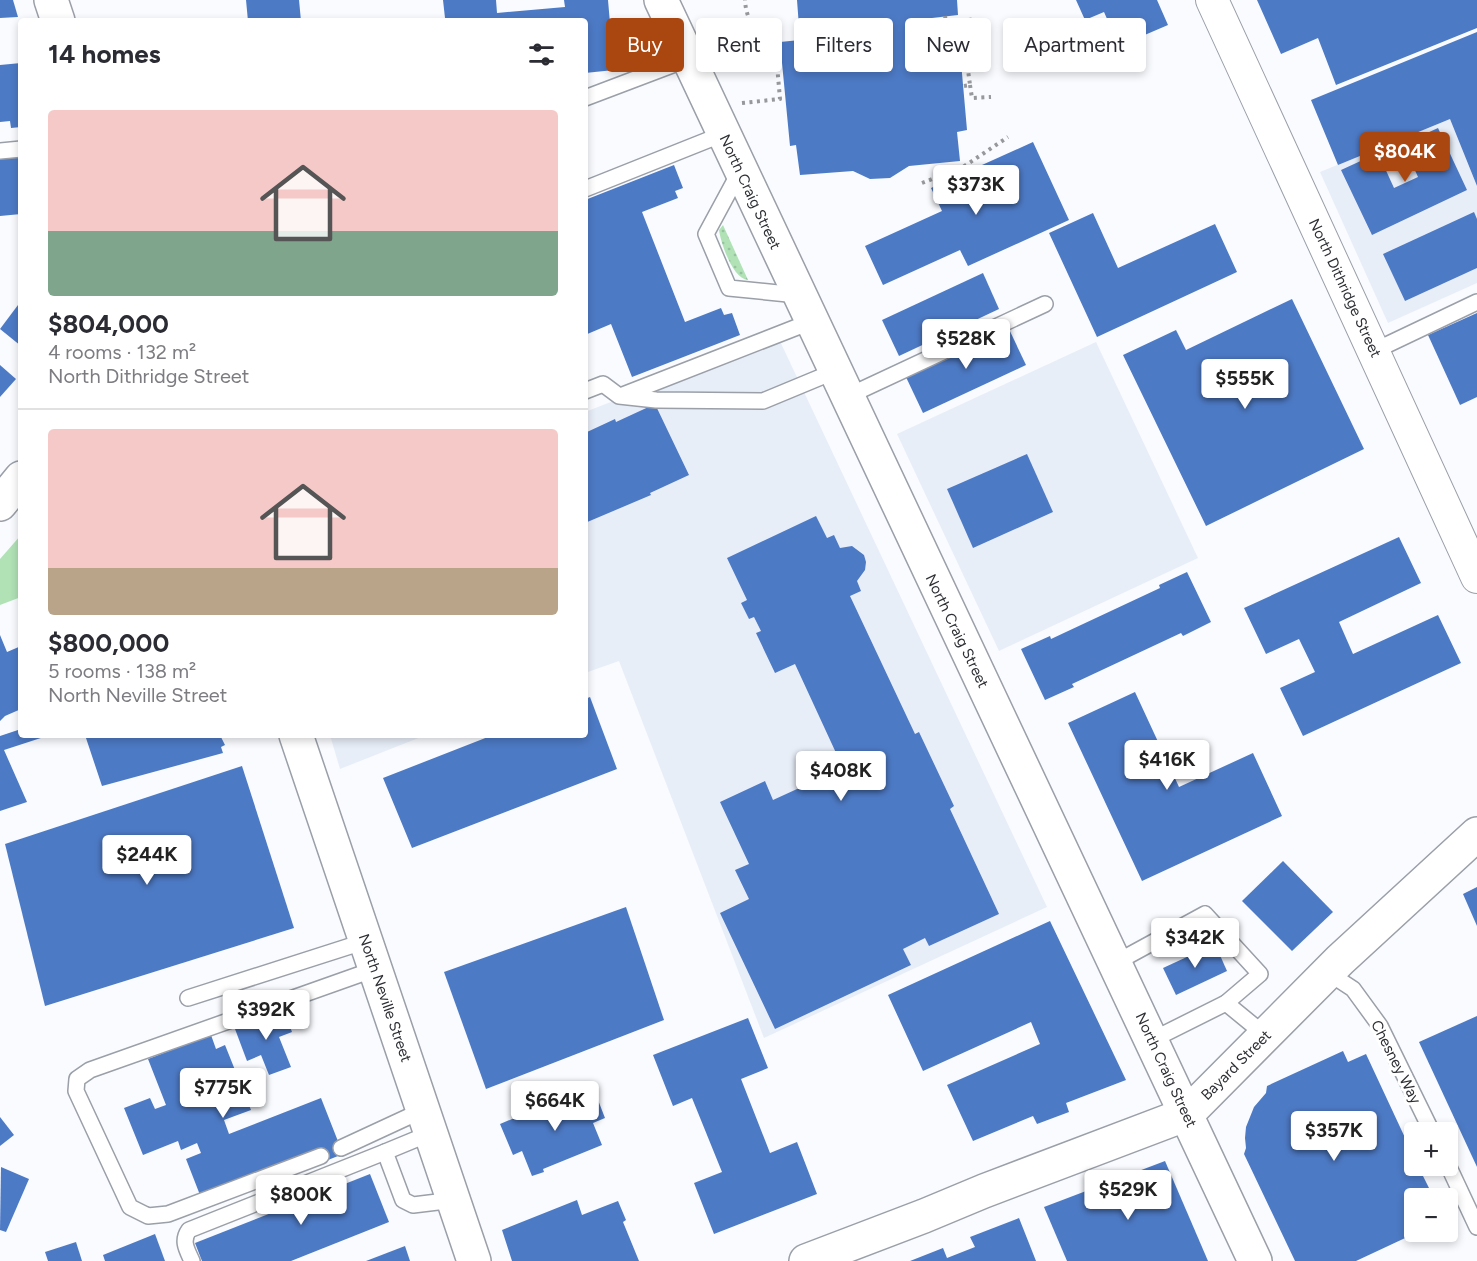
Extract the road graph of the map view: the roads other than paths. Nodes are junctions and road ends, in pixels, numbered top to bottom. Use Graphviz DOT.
graph roads {
  1 [pos="51,0"];
  2 [pos="661,0"];
  3 [pos="1212,0"];
  4 [pos="57,18"];
  5 [pos="688,59"];
  6 [pos="588,98"];
  7 [pos="723,134"];
  8 [pos="18,149"];
  9 [pos="0,151"];
  10 [pos="740,171"];
  11 [pos="588,188"];
  12 [pos="1477,302"];
  13 [pos="1045,304"];
  14 [pos="804,309"];
  15 [pos="1374,351"];
  16 [pos="839,385"];
  17 [pos="588,389"];
  18 [pos="619,396"];
  19 [pos="18,482"];
  20 [pos="0,504"];
  21 [pos="1477,577"];
  22 [pos="297,738"];
  23 [pos="1477,834"];
  24 [pos="371,955"];
  25 [pos="1115,963"];
  26 [pos="1327,972"];
  27 [pos="188,998"];
  28 [pos="1226,1003"];
  29 [pos="1265,1035"];
  30 [pos="1152,1040"];
  31 [pos="1187,1114"];
  32 [pos="427,1121"];
  33 [pos="1427,1122"];
  34 [pos="341,1148"];
  35 [pos="385,1152"];
  36 [pos="321,1156"];
  37 [pos="1453,1176"];
  38 [pos="454,1200"];
  39 [pos="1477,1227"];
  40 [pos="862,1251"];
  41 [pos="192,1261"];
  42 [pos="474,1261"];
  43 [pos="806,1261"];
  44 [pos="1256,1261"];
  1 -- 4 [label="main road"];
  2 -- 5 [label="main road, North Craig Street"];
  3 -- 15 [label="street, North Dithridge Street"];
  5 -- 6 [label="lane"];
  5 -- 7 [label="main road, North Craig Street"];
  7 -- 10 [label="main road, North Craig Street"];
  7 -- 11 [label="lane"];
  8 -- 9 [label="lane"];
  10 -- 14 [label="main road, North Craig Street"];
  10 -- 14 [label="lane"];
  12 -- 15 [label="lane"];
  13 -- 16 [label="lane"];
  14 -- 16 [label="main road, North Craig Street"];
  14 -- 18 [label="lane"];
  15 -- 21 [label="street, North Dithridge Street"];
  16 -- 18 [label="lane"];
  16 -- 25 [label="main road, North Craig Street"];
  17 -- 18 [label="lane"];
  19 -- 20 [label="main road"];
  22 -- 24 [label="main road, North Neville Street"];
  23 -- 26 [label="main road, Bayard Street"];
  24 -- 27 [label="lane"];
  24 -- 32 [label="main road, North Neville Street"];
  24 -- 36 [label="lane"];
  25 -- 28 [label="lane"];
  25 -- 30 [label="main road, North Craig Street"];
  26 -- 29 [label="main road, Bayard Street"];
  26 -- 33 [label="lane, Chesney Way"];
  28 -- 29 [label="lane"];
  28 -- 30 [label="lane"];
  29 -- 31 [label="main road, Bayard Street"];
  30 -- 31 [label="main road, North Craig Street"];
  31 -- 40 [label="main road, Bayard Street"];
  31 -- 44 [label="main road, North Craig Street"];
  32 -- 34 [label="lane"];
  32 -- 35 [label="lane"];
  32 -- 38 [label="main road, North Neville Street"];
  35 -- 38 [label="lane"];
  35 -- 41 [label="lane"];
  37 -- 39 [label="lane"];
  38 -- 42 [label="main road, North Neville Street"];
  40 -- 43 [label="main road, Bayard Street"];
}
